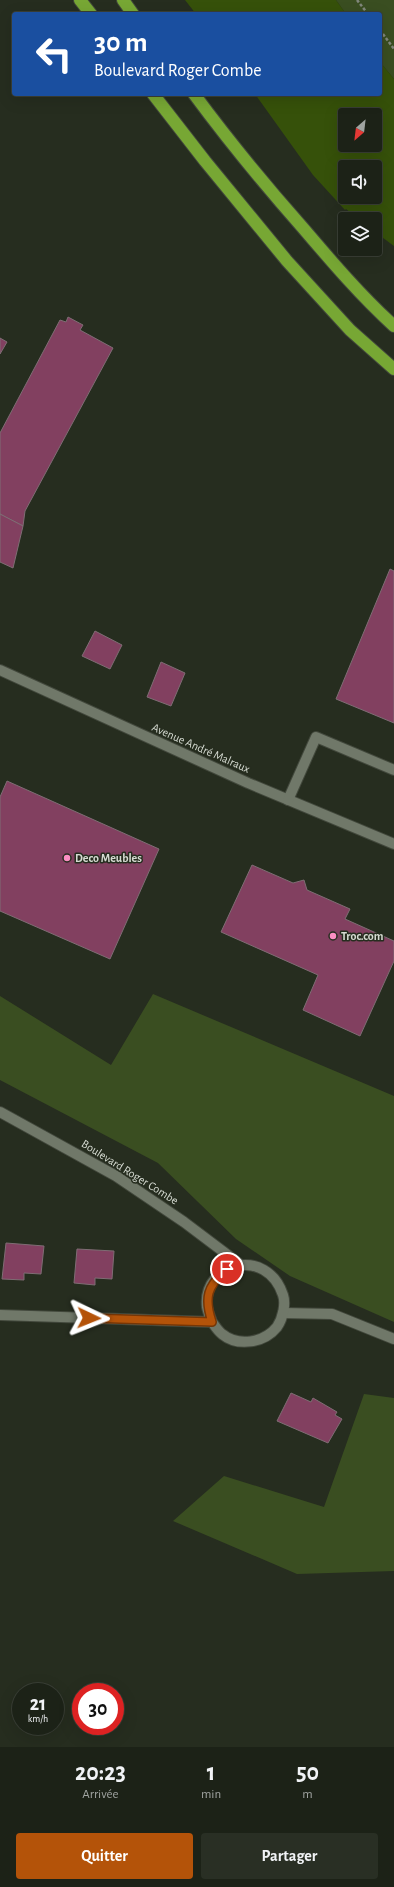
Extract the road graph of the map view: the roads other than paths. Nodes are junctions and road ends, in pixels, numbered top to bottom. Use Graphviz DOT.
graph roads {
  1 [pos="80,0"];
  2 [pos="123,0"];
  3 [pos="89,12"];
  4 [pos="132,12"];
  5 [pos="155,96"];
  6 [pos="196,96"];
  7 [pos="394,326"];
  8 [pos="394,369"];
  9 [pos="0,670"];
  10 [pos="394,770"];
  11 [pos="288,800"];
  12 [pos="394,844"];
  13 [pos="0,1112"];
  14 [pos="241,1265"];
  15 [pos="283,1313"];
  16 [pos="0,1315"];
  17 [pos="212,1322"];
  18 [pos="394,1339"];
  1 -- 3 [label="highway"];
  2 -- 4 [label="highway"];
  5 -- 8 [label="highway"];
  6 -- 7 [label="highway"];
  9 -- 11 [label="street, Avenue André Malraux"];
  10 -- 11 [label="street"];
  11 -- 12 [label="street, Avenue André Malraux"];
  13 -- 14 [label="street, Boulevard Roger Combe"];
  14 -- 15 [label="street"];
  14 -- 17 [label="street"];
  15 -- 17 [label="street"];
  15 -- 18 [label="street"];
  16 -- 17 [label="street"];
}
